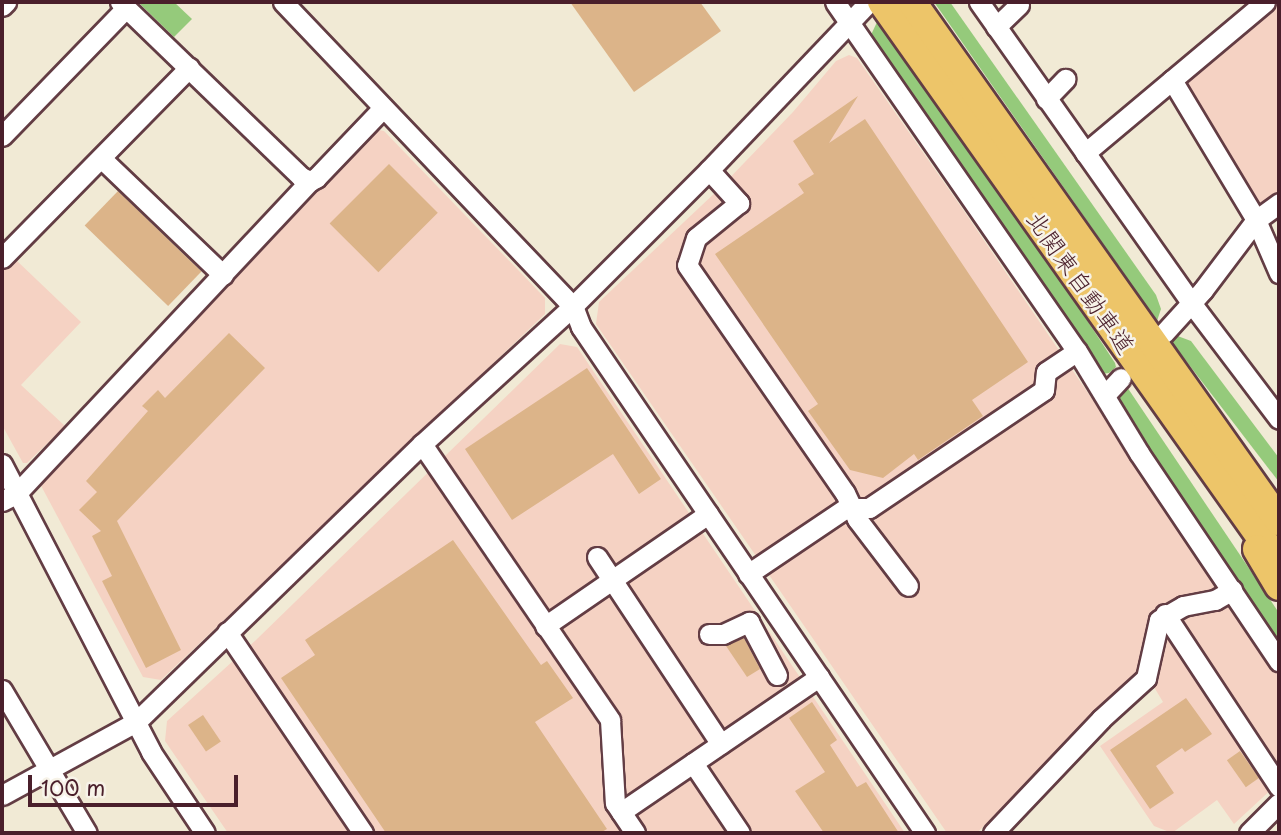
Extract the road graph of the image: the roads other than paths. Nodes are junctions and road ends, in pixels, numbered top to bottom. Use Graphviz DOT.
graph roads {
  1 [pos="6,2"];
  2 [pos="283,2"];
  3 [pos="835,2"];
  4 [pos="912,2"];
  5 [pos="979,2"];
  6 [pos="1265,2"];
  7 [pos="874,4"];
  8 [pos="123,5"];
  9 [pos="1019,5"];
  10 [pos="2,6"];
  11 [pos="850,23"];
  12 [pos="996,27"];
  13 [pos="189,68"];
  14 [pos="1065,79"];
  15 [pos="1172,80"];
  16 [pos="1046,99"];
  17 [pos="383,108"];
  18 [pos="2,136"];
  19 [pos="1086,153"];
  20 [pos="101,158"];
  21 [pos="709,170"];
  22 [pos="310,181"];
  23 [pos="1279,203"];
  24 [pos="1256,220"];
  25 [pos="4,250"];
  26 [pos="1279,273"];
  27 [pos="223,275"];
  28 [pos="1192,304"];
  29 [pos="573,306"];
  30 [pos="1164,333"];
  31 [pos="1077,351"];
  32 [pos="1121,378"];
  33 [pos="1187,391"];
  34 [pos="1105,395"];
  35 [pos="1279,419"];
  36 [pos="1183,427"];
  37 [pos="422,444"];
  38 [pos="2,464"];
  39 [pos="9,497"];
  40 [pos="852,507"];
  41 [pos="1279,507"];
  42 [pos="708,514"];
  43 [pos="1279,521"];
  44 [pos="597,557"];
  45 [pos="1279,563"];
  46 [pos="748,574"];
  47 [pos="613,579"];
  48 [pos="908,586"];
  49 [pos="1279,586"];
  50 [pos="1231,590"];
  51 [pos="1165,614"];
  52 [pos="545,626"];
  53 [pos="227,632"];
  54 [pos="709,634"];
  55 [pos="1279,661"];
  56 [pos="776,675"];
  57 [pos="819,677"];
  58 [pos="2,692"];
  59 [pos="136,722"];
  60 [pos="721,744"];
  61 [pos="693,763"];
  62 [pos="47,771"];
  63 [pos="1279,787"];
  64 [pos="2,795"];
  65 [pos="1279,803"];
  66 [pos="621,812"];
  67 [pos="87,833"];
  68 [pos="205,833"];
  69 [pos="363,833"];
  70 [pos="635,833"];
  71 [pos="740,833"];
  72 [pos="925,833"];
  73 [pos="993,833"];
  74 [pos="1249,833"];
  1 -- 10 [label="street"];
  2 -- 17 [label="street"];
  3 -- 11 [label="street"];
  4 -- 33 [label="highway, 北関東自動車道"];
  5 -- 12 [label="street"];
  6 -- 15 [label="street"];
  7 -- 11 [label="street"];
  7 -- 36 [label="highway, 北関東自動車道"];
  8 -- 13 [label="street"];
  8 -- 18 [label="street"];
  9 -- 12 [label="street"];
  11 -- 21 [label="street"];
  11 -- 31 [label="street"];
  12 -- 16 [label="street"];
  13 -- 20 [label="street"];
  13 -- 22 [label="street"];
  14 -- 16 [label="street"];
  15 -- 19 [label="street"];
  15 -- 24 [label="street"];
  16 -- 19 [label="street"];
  17 -- 22 [label="street"];
  17 -- 29 [label="street"];
  19 -- 28 [label="street"];
  20 -- 25 [label="street"];
  20 -- 27 [label="street"];
  21 -- 29 [label="street"];
  21 -- 40 [label="street"];
  22 -- 27 [label="street"];
  23 -- 24 [label="street"];
  24 -- 26 [label="street"];
  24 -- 28 [label="street"];
  27 -- 39 [label="street"];
  28 -- 30 [label="street"];
  28 -- 35 [label="street"];
  29 -- 37 [label="street"];
  29 -- 42 [label="street"];
  31 -- 34 [label="street"];
  31 -- 40 [label="street"];
  32 -- 34 [label="street"];
  33 -- 41 [label="highway"];
  33 -- 43 [label="highway, 北関東自動車道"];
  34 -- 50 [label="street"];
  36 -- 45 [label="highway, 北関東自動車道"];
  36 -- 49 [label="highway"];
  37 -- 52 [label="street"];
  37 -- 53 [label="street"];
  38 -- 39 [label="street"];
  39 -- 59 [label="street"];
  40 -- 46 [label="street"];
  40 -- 48 [label="street"];
  42 -- 46 [label="street"];
  42 -- 47 [label="street"];
  44 -- 47 [label="street"];
  46 -- 57 [label="street"];
  47 -- 52 [label="street"];
  47 -- 60 [label="street"];
  50 -- 51 [label="street"];
  50 -- 55 [label="street"];
  51 -- 63 [label="street"];
  51 -- 73 [label="street"];
  52 -- 66 [label="street"];
  53 -- 59 [label="street"];
  53 -- 69 [label="street"];
  54 -- 56 [label="street"];
  57 -- 60 [label="street"];
  57 -- 72 [label="street"];
  58 -- 62 [label="street"];
  59 -- 62 [label="street"];
  59 -- 68 [label="street"];
  60 -- 61 [label="street"];
  61 -- 66 [label="street"];
  61 -- 71 [label="street"];
  62 -- 64 [label="street"];
  62 -- 67 [label="street"];
  65 -- 74 [label="street"];
  66 -- 70 [label="street"];
}
